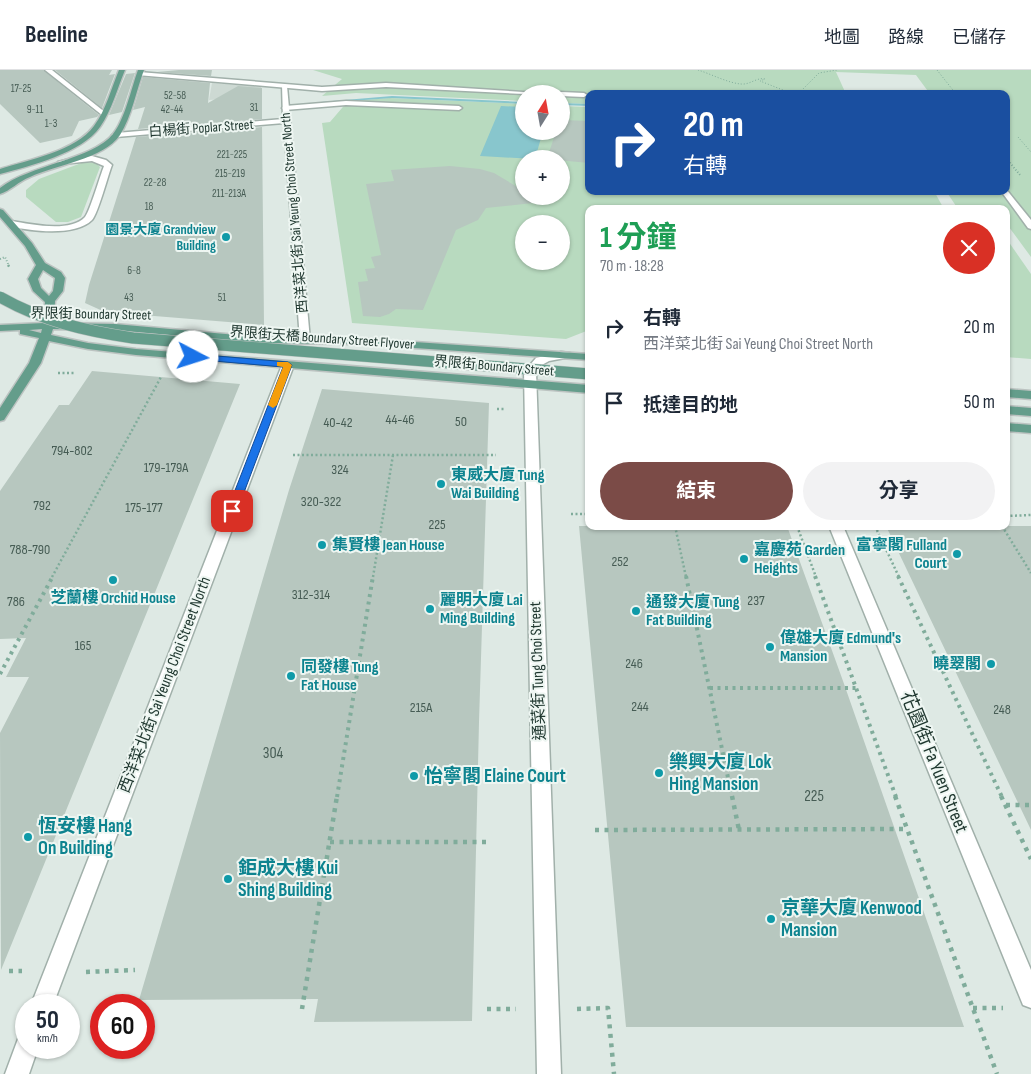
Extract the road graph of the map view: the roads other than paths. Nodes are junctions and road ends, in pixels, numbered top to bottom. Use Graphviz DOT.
graph roads {
  1 [pos="48,70"];
  2 [pos="122,70"];
  3 [pos="140,72"];
  4 [pos="284,86"];
  5 [pos="515,92"];
  6 [pos="570,95"];
  7 [pos="584,96"];
  8 [pos="286,108"];
  9 [pos="459,108"];
  10 [pos="104,114"];
  11 [pos="286,121"];
  12 [pos="116,135"];
  13 [pos="60,163"];
  14 [pos="0,172"];
  15 [pos="0,192"];
  16 [pos="1008,195"];
  17 [pos="0,212"];
  18 [pos="12,224"];
  19 [pos="1031,226"];
  20 [pos="41,265"];
  21 [pos="0,297"];
  22 [pos="50,301"];
  23 [pos="5,328"];
  24 [pos="47,332"];
  25 [pos="305,340"];
  26 [pos="566,355"];
  27 [pos="585,357"];
  28 [pos="288,365"];
  29 [pos="585,374"];
  30 [pos="530,384"];
  31 [pos="585,389"];
  32 [pos="1010,392"];
  33 [pos="1031,395"];
  34 [pos="1010,410"];
  35 [pos="1031,412"];
  36 [pos="0,417"];
  37 [pos="1010,427"];
  38 [pos="1031,429"];
  39 [pos="838,530"];
  40 [pos="46,994"];
  41 [pos="1031,998"];
  42 [pos="22,1059"];
  43 [pos="16,1074"];
  44 [pos="549,1074"];
  1 -- 10 [label="street"];
  2 -- 10 [label="main road"];
  3 -- 4 [label="street"];
  3 -- 12 [label="main road"];
  4 -- 5 [label="street"];
  4 -- 8 [label="street, 西洋菜北街 Sai Yeung Choi Street North"];
  6 -- 7 [label="street"];
  8 -- 9 [label="street"];
  8 -- 11 [label="street, 西洋菜北街 Sai Yeung Choi Street North"];
  10 -- 14 [label="main road"];
  11 -- 12 [label="street, 白楊街 Poplar Street"];
  11 -- 25 [label="street, 西洋菜北街 Sai Yeung Choi Street North"];
  12 -- 13 [label="main road"];
  13 -- 15 [label="main road"];
  13 -- 18 [label="street"];
  16 -- 19 [label="street"];
  17 -- 18 [label="main road"];
  18 -- 20 [label="main road"];
  20 -- 22 [label="main road"];
  20 -- 22 [label="main road"];
  21 -- 29 [label="main road, 界限街天橋 Boundary Street Flyover, bridge"];
  22 -- 24 [label="main road"];
  23 -- 24 [label="main road, 界限街 Boundary Street"];
  24 -- 25 [label="main road, 界限街 Boundary Street"];
  24 -- 28 [label="main road, 界限街 Boundary Street"];
  24 -- 36 [label="main road"];
  25 -- 26 [label="main road, 界限街 Boundary Street"];
  26 -- 27 [label="main road, 界限街 Boundary Street"];
  26 -- 30 [label="street, 通菜街 Tung Choi Street"];
  28 -- 30 [label="main road, 界限街 Boundary Street"];
  28 -- 40 [label="street, 西洋菜北街 Sai Yeung Choi Street North"];
  30 -- 31 [label="main road, 界限街 Boundary Street"];
  30 -- 44 [label="street, 通菜街 Tung Choi Street"];
  32 -- 33 [label="main road"];
  34 -- 35 [label="main road"];
  37 -- 38 [label="main road"];
  39 -- 41 [label="street, 花園街 Fa Yuen Street"];
  42 -- 43 [label="street"];
}
